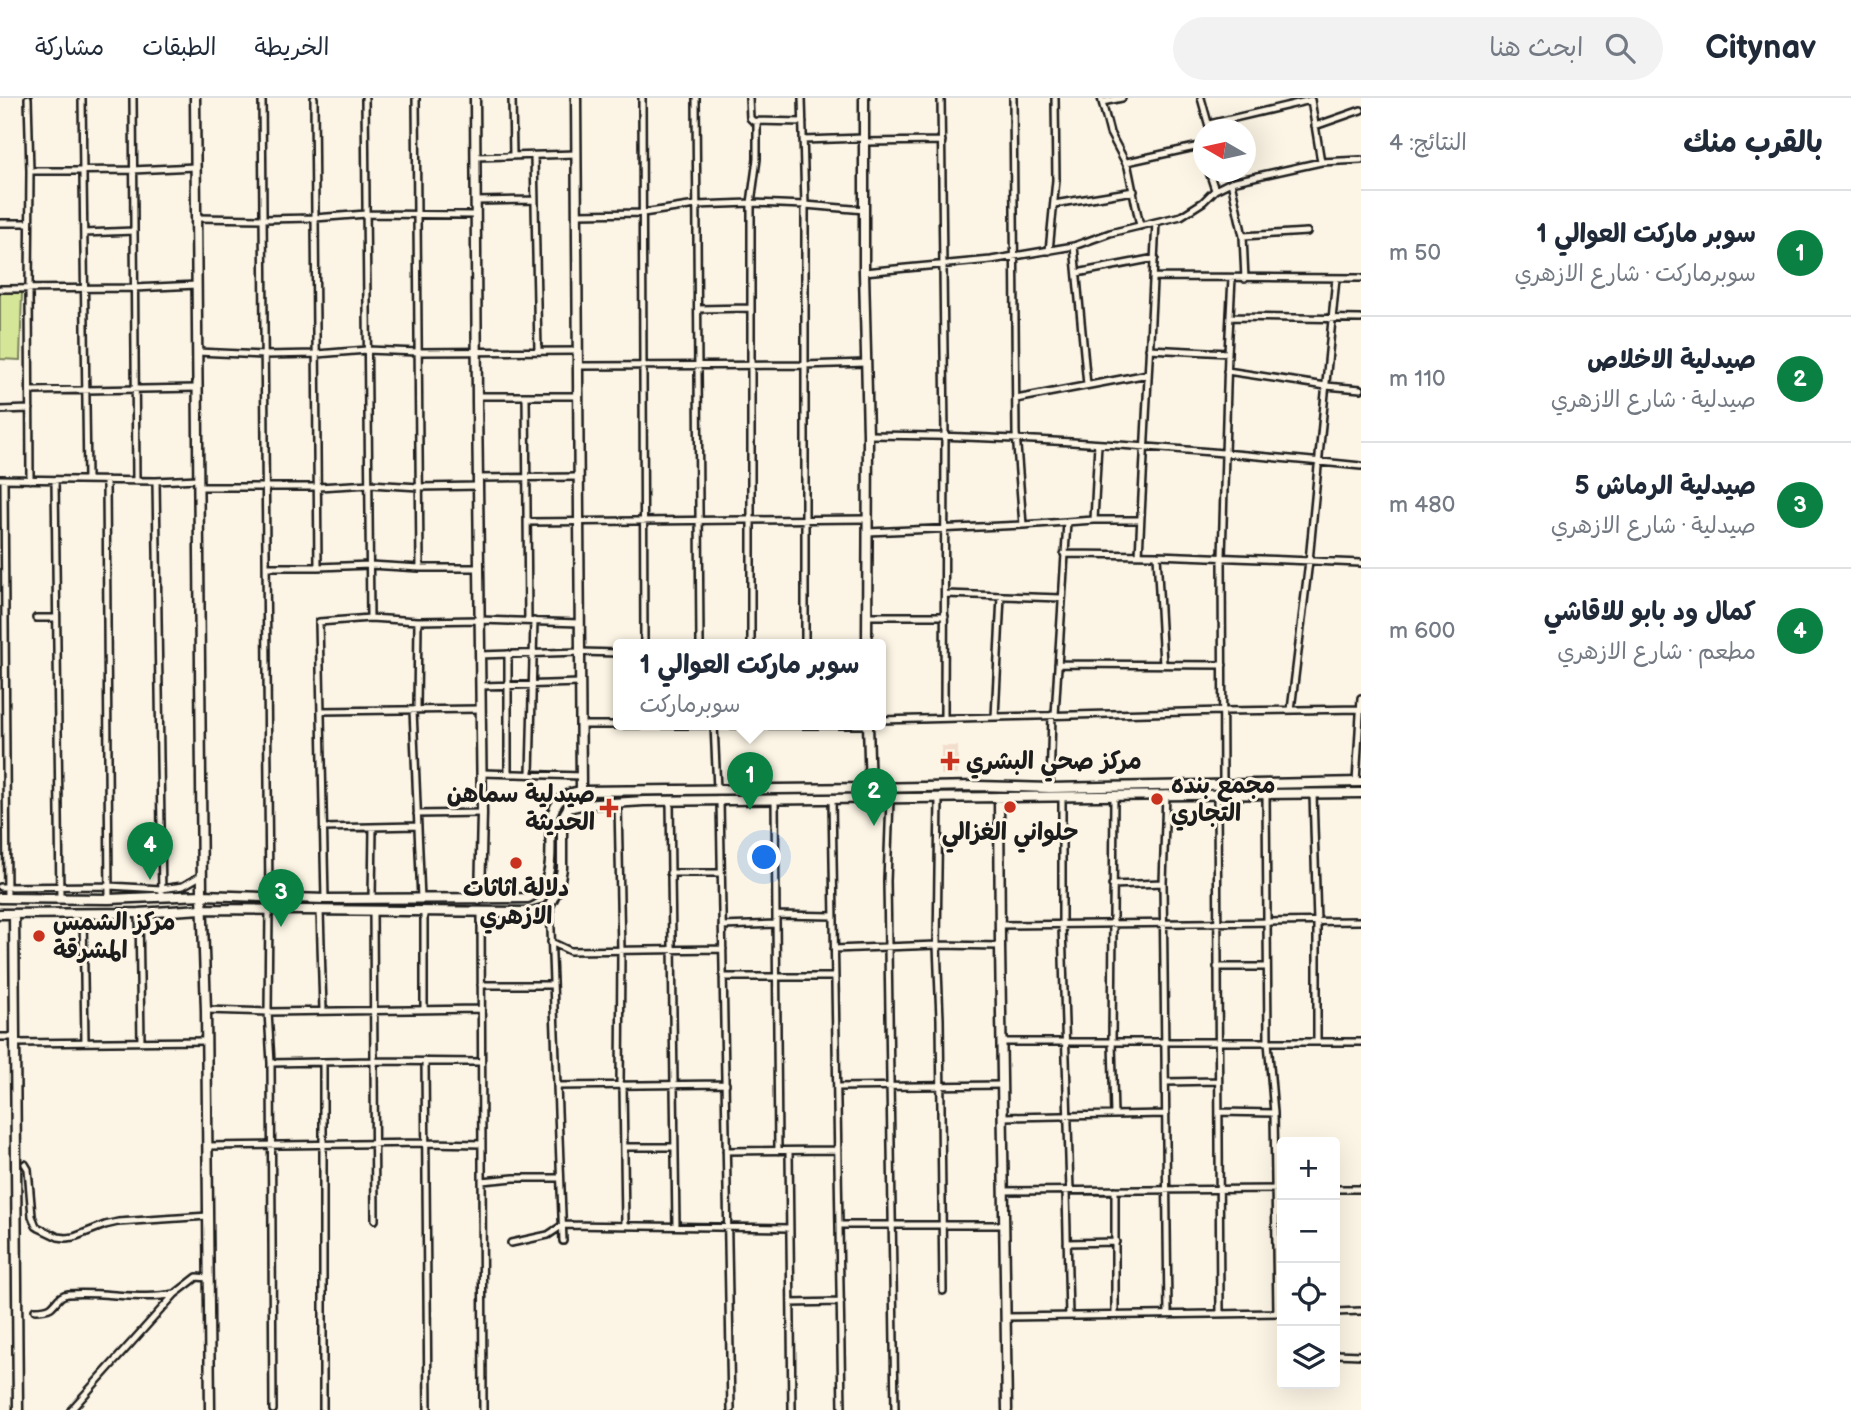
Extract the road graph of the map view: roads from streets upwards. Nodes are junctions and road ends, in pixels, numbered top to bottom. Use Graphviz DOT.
graph roads {
  1 [pos="28,98"];
  2 [pos="82,98"];
  3 [pos="133,98"];
  4 [pos="195,98"];
  5 [pos="262,98"];
  6 [pos="314,98"];
  7 [pos="365,98"];
  8 [pos="416,98"];
  9 [pos="475,98"];
  10 [pos="512,98"];
  11 [pos="576,98"];
  12 [pos="642,98"];
  13 [pos="696,98"];
  14 [pos="749,98"];
  15 [pos="802,98"];
  16 [pos="864,98"];
  17 [pos="941,98"];
  18 [pos="1013,98"];
  19 [pos="1055,98"];
  20 [pos="1122,98"];
  21 [pos="1201,98"];
  22 [pos="1310,99"];
  23 [pos="1101,100"];
  24 [pos="1361,110"];
  25 [pos="1207,119"];
  26 [pos="1238,119"];
  27 [pos="757,121"];
  28 [pos="803,122"];
  29 [pos="1315,126"];
  30 [pos="803,140"];
  31 [pos="864,140"];
  32 [pos="942,141"];
  33 [pos="1193,147"];
  34 [pos="577,154"];
  35 [pos="513,156"];
  36 [pos="534,156"];
  37 [pos="476,157"];
  38 [pos="1361,160"];
  39 [pos="1127,162"];
  40 [pos="1321,162"];
  41 [pos="195,167"];
  42 [pos="83,170"];
  43 [pos="133,170"];
  44 [pos="30,171"];
  45 [pos="1212,182"];
  46 [pos="1231,183"];
  47 [pos="1214,190"];
  48 [pos="1134,191"];
  49 [pos="534,200"];
  50 [pos="476,201"];
  51 [pos="751,204"];
  52 [pos="1054,204"];
  53 [pos="696,205"];
  54 [pos="804,205"];
  55 [pos="864,210"];
  56 [pos="643,213"];
  57 [pos="366,214"];
  58 [pos="577,214"];
  59 [pos="476,215"];
  60 [pos="418,216"];
  61 [pos="196,218"];
  62 [pos="315,218"];
  63 [pos="264,219"];
  64 [pos="1156,222"];
  65 [pos="0,223"];
  66 [pos="29,223"];
  67 [pos="1140,226"];
  68 [pos="134,231"];
  69 [pos="1307,232"];
  70 [pos="84,233"];
  71 [pos="1243,236"];
  72 [pos="1074,246"];
  73 [pos="1049,251"];
  74 [pos="1014,256"];
  75 [pos="1155,258"];
  76 [pos="943,266"];
  77 [pos="864,272"];
  78 [pos="1077,273"];
  79 [pos="1153,277"];
  80 [pos="1232,278"];
  81 [pos="1336,278"];
  82 [pos="1361,278"];
  83 [pos="1245,279"];
  84 [pos="197,285"];
  85 [pos="85,288"];
  86 [pos="134,288"];
  87 [pos="0,289"];
  88 [pos="29,289"];
  89 [pos="750,308"];
  90 [pos="698,309"];
  91 [pos="1230,317"];
  92 [pos="1333,319"];
  93 [pos="1361,319"];
  94 [pos="1149,349"];
  95 [pos="367,350"];
  96 [pos="538,351"];
  97 [pos="578,351"];
  98 [pos="197,352"];
  99 [pos="418,352"];
  100 [pos="478,352"];
  101 [pos="1228,353"];
  102 [pos="317,354"];
  103 [pos="264,355"];
  104 [pos="866,363"];
  105 [pos="643,365"];
  106 [pos="698,365"];
  107 [pos="750,365"];
  108 [pos="804,365"];
  109 [pos="578,366"];
  110 [pos="1227,370"];
  111 [pos="1148,374"];
  112 [pos="1087,385"];
  113 [pos="1326,386"];
  114 [pos="197,388"];
  115 [pos="1361,389"];
  116 [pos="136,390"];
  117 [pos="30,391"];
  118 [pos="86,391"];
  119 [pos="477,396"];
  120 [pos="526,396"];
  121 [pos="578,396"];
  122 [pos="1016,399"];
  123 [pos="30,409"];
  124 [pos="0,410"];
  125 [pos="868,435"];
  126 [pos="945,435"];
  127 [pos="1016,439"];
  128 [pos="1098,444"];
  129 [pos="1143,447"];
  130 [pos="1225,453"];
  131 [pos="1318,462"];
  132 [pos="1361,466"];
  133 [pos="527,477"];
  134 [pos="579,477"];
  135 [pos="2,480"];
  136 [pos="30,480"];
  137 [pos="55,480"];
  138 [pos="87,480"];
  139 [pos="107,480"];
  140 [pos="136,481"];
  141 [pos="156,481"];
  142 [pos="479,482"];
  143 [pos="198,483"];
  144 [pos="370,484"];
  145 [pos="318,487"];
  146 [pos="419,487"];
  147 [pos="265,488"];
  148 [pos="805,519"];
  149 [pos="868,519"];
  150 [pos="751,520"];
  151 [pos="1094,520"];
  152 [pos="1140,520"];
  153 [pos="579,521"];
  154 [pos="644,521"];
  155 [pos="699,521"];
  156 [pos="527,522"];
  157 [pos="1067,522"];
  158 [pos="1023,525"];
  159 [pos="945,529"];
  160 [pos="868,532"];
  161 [pos="1064,554"];
  162 [pos="1139,555"];
  163 [pos="1157,555"];
  164 [pos="1222,557"];
  165 [pos="1309,561"];
  166 [pos="1361,563"];
  167 [pos="370,565"];
  168 [pos="266,567"];
  169 [pos="318,567"];
  170 [pos="420,568"];
  171 [pos="479,568"];
  172 [pos="944,594"];
  173 [pos="1001,596"];
  174 [pos="1061,598"];
  175 [pos="945,615"];
  176 [pos="868,616"];
  177 [pos="36,618"];
  178 [pos="56,618"];
  179 [pos="370,618"];
  180 [pos="480,620"];
  181 [pos="418,621"];
  182 [pos="531,621"];
  183 [pos="580,623"];
  184 [pos="644,639"];
  185 [pos="700,639"];
  186 [pos="751,639"];
  187 [pos="805,639"];
  188 [pos="867,639"];
  189 [pos="580,652"];
  190 [pos="533,653"];
  191 [pos="613,653"];
  192 [pos="508,654"];
  193 [pos="481,655"];
  194 [pos="1058,664"];
  195 [pos="1163,664"];
  196 [pos="1223,665"];
  197 [pos="580,683"];
  198 [pos="532,685"];
  199 [pos="481,686"];
  200 [pos="509,686"];
  201 [pos="1361,698"];
  202 [pos="415,709"];
  203 [pos="480,709"];
  204 [pos="1361,709"];
  205 [pos="1291,710"];
  206 [pos="321,711"];
  207 [pos="1223,711"];
  208 [pos="1053,715"];
  209 [pos="996,717"];
  210 [pos="944,718"];
  211 [pos="886,720"];
  212 [pos="581,725"];
  213 [pos="613,725"];
  214 [pos="714,730"];
  215 [pos="868,730"];
  216 [pos="482,773"];
  217 [pos="508,774"];
  218 [pos="530,774"];
  219 [pos="581,776"];
  220 [pos="1359,782"];
  221 [pos="1223,783"];
  222 [pos="870,788"];
  223 [pos="1050,788"];
  224 [pos="717,789"];
  225 [pos="581,790"];
  226 [pos="1361,793"];
  227 [pos="1166,794"];
  228 [pos="1217,794"];
  229 [pos="1266,794"];
  230 [pos="1313,794"];
  231 [pos="1114,795"];
  232 [pos="1062,796"];
  233 [pos="999,797"];
  234 [pos="939,798"];
  235 [pos="775,799"];
  236 [pos="832,799"];
  237 [pos="871,799"];
  238 [pos="890,799"];
  239 [pos="720,800"];
  240 [pos="670,802"];
  241 [pos="618,803"];
  242 [pos="482,813"];
  243 [pos="417,814"];
  244 [pos="417,826"];
  245 [pos="373,827"];
  246 [pos="324,828"];
  247 [pos="670,873"];
  248 [pos="721,873"];
  249 [pos="202,875"];
  250 [pos="1163,883"];
  251 [pos="1112,885"];
  252 [pos="109,886"];
  253 [pos="3,887"];
  254 [pos="59,888"];
  255 [pos="161,893"];
  256 [pos="202,895"];
  257 [pos="270,897"];
  258 [pos="3,898"];
  259 [pos="60,898"];
  260 [pos="372,898"];
  261 [pos="108,899"];
  262 [pos="325,899"];
  263 [pos="421,899"];
  264 [pos="480,899"];
  265 [pos="550,904"];
  266 [pos="202,909"];
  267 [pos="269,910"];
  268 [pos="320,911"];
  269 [pos="373,911"];
  270 [pos="424,911"];
  271 [pos="83,913"];
  272 [pos="481,913"];
  273 [pos="0,914"];
  274 [pos="14,914"];
  275 [pos="139,914"];
  276 [pos="776,915"];
  277 [pos="834,916"];
  278 [pos="1361,921"];
  279 [pos="1266,922"];
  280 [pos="1317,922"];
  281 [pos="1163,923"];
  282 [pos="1217,923"];
  283 [pos="776,924"];
  284 [pos="1113,924"];
  285 [pos="1000,925"];
  286 [pos="1062,925"];
  287 [pos="722,926"];
  288 [pos="551,942"];
  289 [pos="937,945"];
  290 [pos="888,946"];
  291 [pos="1000,946"];
  292 [pos="834,948"];
  293 [pos="723,949"];
  294 [pos="621,951"];
  295 [pos="671,951"];
  296 [pos="1217,967"];
  297 [pos="1267,967"];
  298 [pos="723,976"];
  299 [pos="776,977"];
  300 [pos="835,977"];
  301 [pos="481,985"];
  302 [pos="553,985"];
  303 [pos="424,1009"];
  304 [pos="481,1009"];
  305 [pos="206,1010"];
  306 [pos="323,1010"];
  307 [pos="374,1011"];
  308 [pos="268,1012"];
  309 [pos="0,1037"];
  310 [pos="16,1040"];
  311 [pos="206,1041"];
  312 [pos="85,1042"];
  313 [pos="141,1042"];
  314 [pos="1002,1042"];
  315 [pos="1065,1042"];
  316 [pos="1112,1042"];
  317 [pos="1165,1042"];
  318 [pos="1218,1042"];
  319 [pos="1268,1042"];
  320 [pos="1317,1042"];
  321 [pos="1361,1042"];
  322 [pos="374,1061"];
  323 [pos="425,1061"];
  324 [pos="323,1062"];
  325 [pos="481,1062"];
  326 [pos="271,1063"];
  327 [pos="1218,1081"];
  328 [pos="1166,1082"];
  329 [pos="726,1084"];
  330 [pos="622,1085"];
  331 [pos="674,1085"];
  332 [pos="941,1085"];
  333 [pos="1002,1085"];
  334 [pos="557,1086"];
  335 [pos="890,1086"];
  336 [pos="837,1087"];
  337 [pos="1219,1112"];
  338 [pos="1273,1113"];
  339 [pos="1166,1114"];
  340 [pos="1114,1115"];
  341 [pos="1068,1116"];
  342 [pos="1003,1117"];
  343 [pos="374,1143"];
  344 [pos="426,1143"];
  345 [pos="322,1144"];
  346 [pos="482,1144"];
  347 [pos="207,1146"];
  348 [pos="271,1146"];
  349 [pos="624,1147"];
  350 [pos="674,1147"];
  351 [pos="838,1150"];
  352 [pos="726,1151"];
  353 [pos="778,1152"];
  354 [pos="789,1152"];
  355 [pos="25,1164"];
  356 [pos="1277,1164"];
  357 [pos="560,1178"];
  358 [pos="482,1181"];
  359 [pos="1277,1189"];
  360 [pos="1340,1189"];
  361 [pos="1361,1189"];
  362 [pos="1115,1190"];
  363 [pos="1167,1190"];
  364 [pos="1219,1190"];
  365 [pos="1004,1191"];
  366 [pos="1068,1191"];
  367 [pos="1279,1200"];
  368 [pos="208,1216"];
  369 [pos="375,1220"];
  370 [pos="563,1224"];
  371 [pos="625,1224"];
  372 [pos="892,1224"];
  373 [pos="839,1225"];
  374 [pos="1004,1225"];
  375 [pos="676,1226"];
  376 [pos="943,1226"];
  377 [pos="727,1227"];
  378 [pos="790,1228"];
  379 [pos="563,1241"];
  380 [pos="1116,1242"];
  381 [pos="511,1243"];
  382 [pos="1067,1243"];
  383 [pos="1280,1263"];
  384 [pos="208,1278"];
  385 [pos="943,1291"];
  386 [pos="175,1294"];
  387 [pos="841,1302"];
  388 [pos="791,1303"];
  389 [pos="35,1310"];
  390 [pos="1361,1311"];
  391 [pos="1340,1312"];
  392 [pos="1277,1313"];
  393 [pos="1168,1314"];
  394 [pos="1220,1314"];
  395 [pos="1115,1315"];
  396 [pos="1069,1316"];
  397 [pos="1006,1317"];
  398 [pos="1340,1354"];
  399 [pos="1361,1355"];
  400 [pos="18,1410"];
  401 [pos="71,1410"];
  402 [pos="209,1410"];
  403 [pos="273,1410"];
  404 [pos="323,1410"];
  405 [pos="428,1410"];
  406 [pos="483,1410"];
  407 [pos="731,1410"];
  408 [pos="792,1410"];
  409 [pos="842,1410"];
  410 [pos="895,1410"];
  411 [pos="1007,1410"];
  1 -- 44 [label="street"];
  2 -- 42 [label="street"];
  3 -- 43 [label="street"];
  4 -- 41 [label="street"];
  5 -- 63 [label="street"];
  6 -- 62 [label="street"];
  7 -- 57 [label="street"];
  8 -- 60 [label="street"];
  9 -- 37 [label="street"];
  10 -- 35 [label="street"];
  11 -- 34 [label="street"];
  12 -- 56 [label="street"];
  13 -- 53 [label="street"];
  14 -- 27 [label="street"];
  15 -- 28 [label="street"];
  16 -- 31 [label="street"];
  17 -- 32 [label="street"];
  18 -- 74 [label="street"];
  19 -- 52 [label="street"];
  20 -- 23 [label="street"];
  21 -- 25 [label="street"];
  22 -- 26 [label="street"];
  22 -- 29 [label="street"];
  23 -- 39 [label="street"];
  24 -- 29 [label="street"];
  27 -- 28 [label="street"];
  27 -- 51 [label="street"];
  28 -- 30 [label="street"];
  29 -- 40 [label="street"];
  30 -- 31 [label="street"];
  30 -- 54 [label="street"];
  31 -- 32 [label="street"];
  31 -- 55 [label="street"];
  32 -- 76 [label="street"];
  33 -- 39 [label="street"];
  34 -- 36 [label="street"];
  34 -- 58 [label="street"];
  35 -- 36 [label="street"];
  35 -- 37 [label="street"];
  36 -- 49 [label="street"];
  37 -- 50 [label="street"];
  38 -- 40 [label="street"];
  39 -- 48 [label="street"];
  40 -- 46 [label="street"];
  41 -- 43 [label="street"];
  41 -- 61 [label="street"];
  42 -- 43 [label="street"];
  42 -- 44 [label="street"];
  42 -- 70 [label="street"];
  43 -- 68 [label="street"];
  44 -- 66 [label="street"];
  45 -- 47 [label="street"];
  46 -- 47 [label="street"];
  46 -- 71 [label="street"];
  47 -- 64 [label="street"];
  48 -- 52 [label="street"];
  48 -- 67 [label="street"];
  49 -- 50 [label="street"];
  49 -- 96 [label="street"];
  50 -- 59 [label="street"];
  51 -- 53 [label="street"];
  51 -- 54 [label="street"];
  51 -- 89 [label="street"];
  52 -- 73 [label="street"];
  53 -- 56 [label="street"];
  53 -- 90 [label="street"];
  54 -- 55 [label="street"];
  54 -- 108 [label="street"];
  55 -- 77 [label="street"];
  56 -- 58 [label="street"];
  56 -- 105 [label="street"];
  57 -- 60 [label="street"];
  57 -- 62 [label="street"];
  57 -- 95 [label="street"];
  58 -- 97 [label="street"];
  59 -- 60 [label="street"];
  59 -- 100 [label="street"];
  60 -- 99 [label="street"];
  61 -- 63 [label="street"];
  61 -- 84 [label="street"];
  62 -- 63 [label="street"];
  62 -- 102 [label="street"];
  63 -- 103 [label="street"];
  64 -- 67 [label="street"];
  64 -- 75 [label="street"];
  65 -- 66 [label="street"];
  66 -- 88 [label="street"];
  67 -- 72 [label="street"];
  68 -- 70 [label="street"];
  68 -- 86 [label="street"];
  69 -- 71 [label="street"];
  70 -- 85 [label="street"];
  71 -- 83 [label="street"];
  72 -- 73 [label="street"];
  72 -- 78 [label="street"];
  73 -- 74 [label="street"];
  74 -- 76 [label="street"];
  74 -- 122 [label="street"];
  75 -- 78 [label="street"];
  75 -- 79 [label="street"];
  76 -- 77 [label="street"];
  76 -- 126 [label="street"];
  77 -- 104 [label="street"];
  78 -- 112 [label="street"];
  79 -- 80 [label="street"];
  79 -- 94 [label="street"];
  80 -- 83 [label="street"];
  80 -- 91 [label="street"];
  81 -- 82 [label="street"];
  81 -- 83 [label="street"];
  81 -- 92 [label="street"];
  84 -- 86 [label="street"];
  84 -- 98 [label="street"];
  85 -- 86 [label="street"];
  85 -- 88 [label="street"];
  85 -- 118 [label="street"];
  86 -- 116 [label="street"];
  87 -- 88 [label="street"];
  88 -- 117 [label="street"];
  89 -- 90 [label="street"];
  89 -- 107 [label="street"];
  90 -- 106 [label="street"];
  91 -- 92 [label="street"];
  91 -- 101 [label="street"];
  92 -- 93 [label="street"];
  92 -- 113 [label="street"];
  94 -- 101 [label="street"];
  94 -- 111 [label="street"];
  95 -- 99 [label="street"];
  95 -- 102 [label="street"];
  95 -- 144 [label="street"];
  96 -- 97 [label="street"];
  96 -- 100 [label="street"];
  97 -- 109 [label="street"];
  98 -- 103 [label="street"];
  98 -- 114 [label="street"];
  99 -- 100 [label="street"];
  99 -- 146 [label="street"];
  100 -- 119 [label="street"];
  101 -- 110 [label="street"];
  102 -- 103 [label="street"];
  102 -- 145 [label="street"];
  103 -- 147 [label="street"];
  104 -- 108 [label="street"];
  104 -- 125 [label="street"];
  105 -- 106 [label="street"];
  105 -- 109 [label="street"];
  105 -- 154 [label="street"];
  106 -- 107 [label="street"];
  106 -- 155 [label="street"];
  107 -- 108 [label="street"];
  107 -- 150 [label="street"];
  108 -- 148 [label="street"];
  109 -- 121 [label="street"];
  110 -- 113 [label="street"];
  110 -- 130 [label="street"];
  111 -- 112 [label="street"];
  111 -- 129 [label="street"];
  112 -- 122 [label="street"];
  113 -- 115 [label="street"];
  113 -- 131 [label="street"];
  114 -- 116 [label="street"];
  114 -- 143 [label="street"];
  116 -- 118 [label="street"];
  116 -- 140 [label="street"];
  117 -- 118 [label="street"];
  117 -- 123 [label="street"];
  118 -- 138 [label="street"];
  119 -- 120 [label="street"];
  119 -- 142 [label="street"];
  120 -- 121 [label="street"];
  120 -- 133 [label="street"];
  121 -- 134 [label="street"];
  122 -- 127 [label="street"];
  123 -- 124 [label="street"];
  123 -- 136 [label="street"];
  125 -- 126 [label="street"];
  125 -- 149 [label="street"];
  126 -- 127 [label="street"];
  126 -- 159 [label="street"];
  127 -- 128 [label="street"];
  127 -- 158 [label="street"];
  128 -- 129 [label="street"];
  128 -- 151 [label="street"];
  129 -- 130 [label="street"];
  129 -- 152 [label="street"];
  130 -- 131 [label="street"];
  130 -- 164 [label="street"];
  131 -- 132 [label="street"];
  131 -- 165 [label="street"];
  133 -- 134 [label="street"];
  133 -- 142 [label="street"];
  133 -- 156 [label="street"];
  134 -- 153 [label="street"];
  135 -- 136 [label="street"];
  135 -- 253 [label="street"];
  136 -- 137 [label="street"];
  137 -- 138 [label="street"];
  137 -- 178 [label="street"];
  138 -- 139 [label="street"];
  139 -- 140 [label="street"];
  139 -- 252 [label="street"];
  140 -- 141 [label="street"];
  141 -- 143 [label="street"];
  141 -- 255 [label="street"];
  142 -- 146 [label="street"];
  142 -- 171 [label="street"];
  143 -- 147 [label="street"];
  143 -- 249 [label="street"];
  144 -- 145 [label="street"];
  144 -- 146 [label="street"];
  144 -- 167 [label="street"];
  145 -- 147 [label="street"];
  145 -- 169 [label="street"];
  146 -- 170 [label="street"];
  147 -- 168 [label="street"];
  148 -- 149 [label="street"];
  148 -- 150 [label="street"];
  148 -- 187 [label="street"];
  149 -- 160 [label="street"];
  150 -- 155 [label="street"];
  150 -- 186 [label="street"];
  151 -- 152 [label="street"];
  151 -- 157 [label="street"];
  152 -- 162 [label="street"];
  153 -- 154 [label="street"];
  153 -- 156 [label="street"];
  153 -- 183 [label="street"];
  154 -- 155 [label="street"];
  154 -- 184 [label="street"];
  155 -- 185 [label="street"];
  156 -- 182 [label="street"];
  157 -- 158 [label="street"];
  157 -- 161 [label="street"];
  158 -- 159 [label="street"];
  159 -- 160 [label="street"];
  159 -- 172 [label="street"];
  160 -- 176 [label="street"];
  161 -- 162 [label="street"];
  161 -- 174 [label="street"];
  162 -- 163 [label="street"];
  163 -- 164 [label="street"];
  163 -- 195 [label="street"];
  164 -- 165 [label="street"];
  164 -- 196 [label="street"];
  165 -- 166 [label="street"];
  165 -- 205 [label="street"];
  167 -- 169 [label="street"];
  167 -- 170 [label="street"];
  167 -- 179 [label="street"];
  168 -- 169 [label="street"];
  168 -- 257 [label="street"];
  170 -- 171 [label="street"];
  171 -- 180 [label="street"];
  172 -- 173 [label="street"];
  172 -- 175 [label="street"];
  173 -- 174 [label="street"];
  173 -- 209 [label="street"];
  174 -- 194 [label="street"];
  175 -- 176 [label="street"];
  175 -- 210 [label="street"];
  176 -- 188 [label="street"];
  177 -- 178 [label="street"];
  178 -- 254 [label="street"];
  179 -- 181 [label="street"];
  179 -- 206 [label="street"];
  180 -- 181 [label="street"];
  180 -- 182 [label="street"];
  180 -- 193 [label="street"];
  181 -- 202 [label="street"];
  182 -- 183 [label="street"];
  182 -- 190 [label="street"];
  183 -- 189 [label="street"];
  189 -- 190 [label="street"];
  189 -- 191 [label="street"];
  189 -- 197 [label="street"];
  190 -- 192 [label="street"];
  190 -- 198 [label="street"];
  192 -- 193 [label="street"];
  192 -- 200 [label="street"];
  193 -- 199 [label="street"];
  194 -- 195 [label="street"];
  194 -- 208 [label="street"];
  195 -- 196 [label="street"];
  196 -- 207 [label="street"];
  197 -- 198 [label="street"];
  197 -- 212 [label="street"];
  198 -- 200 [label="street"];
  198 -- 218 [label="street"];
  199 -- 200 [label="street"];
  199 -- 203 [label="street"];
  200 -- 217 [label="street"];
  201 -- 204 [label="street"];
  202 -- 203 [label="street"];
  202 -- 206 [label="street"];
  202 -- 243 [label="street"];
  203 -- 216 [label="street"];
  204 -- 205 [label="street"];
  204 -- 220 [label="street"];
  205 -- 207 [label="street"];
  206 -- 246 [label="street"];
  207 -- 208 [label="street"];
  207 -- 221 [label="street"];
  208 -- 209 [label="street"];
  208 -- 223 [label="street"];
  209 -- 210 [label="street"];
  210 -- 211 [label="street"];
  212 -- 213 [label="street"];
  212 -- 219 [label="street"];
  214 -- 224 [label="street"];
  215 -- 222 [label="street"];
  216 -- 217 [label="street"];
  216 -- 242 [label="street"];
  217 -- 218 [label="street"];
  218 -- 219 [label="street"];
  219 -- 225 [label="street"];
  220 -- 221 [label="street"];
  221 -- 223 [label="street"];
  222 -- 223 [label="street"];
  222 -- 224 [label="street"];
  222 -- 237 [label="street"];
  224 -- 225 [label="street"];
  225 -- 264 [label="street"];
  226 -- 230 [label="street"];
  227 -- 228 [label="street"];
  227 -- 231 [label="street"];
  227 -- 250 [label="street"];
  228 -- 229 [label="street"];
  228 -- 282 [label="street"];
  229 -- 230 [label="street"];
  229 -- 279 [label="street"];
  230 -- 280 [label="street"];
  231 -- 232 [label="street"];
  231 -- 251 [label="street"];
  232 -- 233 [label="street"];
  232 -- 286 [label="street"];
  233 -- 234 [label="street"];
  233 -- 285 [label="street"];
  234 -- 238 [label="street"];
  234 -- 289 [label="street"];
  235 -- 236 [label="street"];
  235 -- 239 [label="street"];
  235 -- 276 [label="street"];
  236 -- 237 [label="street"];
  236 -- 277 [label="street"];
  237 -- 238 [label="street"];
  238 -- 290 [label="street"];
  239 -- 240 [label="street"];
  239 -- 248 [label="street"];
  240 -- 241 [label="street"];
  240 -- 247 [label="street"];
  241 -- 265 [label="street"];
  241 -- 294 [label="street"];
  242 -- 243 [label="street"];
  242 -- 264 [label="street"];
  243 -- 244 [label="street"];
  244 -- 245 [label="street"];
  244 -- 263 [label="street"];
  245 -- 246 [label="street"];
  245 -- 260 [label="street"];
  246 -- 262 [label="street"];
  247 -- 248 [label="street"];
  247 -- 295 [label="street"];
  248 -- 287 [label="street"];
  249 -- 255 [label="street"];
  249 -- 256 [label="street"];
  250 -- 251 [label="street"];
  250 -- 281 [label="street"];
  251 -- 284 [label="street"];
  252 -- 254 [label="street"];
  252 -- 255 [label="street"];
  252 -- 261 [label="street"];
  253 -- 254 [label="street"];
  253 -- 258 [label="street"];
  254 -- 259 [label="street"];
  255 -- 256 [label="street"];
  255 -- 261 [label="street"];
  256 -- 257 [label="street"];
  256 -- 266 [label="street"];
  257 -- 262 [label="street"];
  258 -- 259 [label="street"];
  259 -- 261 [label="street"];
  260 -- 262 [label="street"];
  260 -- 263 [label="street"];
  263 -- 264 [label="street"];
  265 -- 272 [label="street"];
  265 -- 288 [label="street"];
  266 -- 267 [label="street"];
  266 -- 275 [label="street"];
  266 -- 305 [label="street"];
  267 -- 268 [label="street"];
  267 -- 308 [label="street"];
  268 -- 269 [label="street"];
  268 -- 306 [label="street"];
  269 -- 270 [label="street"];
  269 -- 307 [label="street"];
  270 -- 272 [label="street"];
  270 -- 303 [label="street"];
  271 -- 274 [label="street"];
  271 -- 275 [label="street"];
  271 -- 312 [label="street"];
  272 -- 301 [label="street"];
  273 -- 274 [label="street"];
  274 -- 310 [label="street"];
  275 -- 313 [label="street"];
  276 -- 277 [label="street"];
  276 -- 283 [label="street"];
  277 -- 292 [label="street"];
  278 -- 280 [label="street"];
  279 -- 280 [label="street"];
  279 -- 282 [label="street"];
  279 -- 297 [label="street"];
  280 -- 320 [label="street"];
  281 -- 282 [label="street"];
  281 -- 284 [label="street"];
  281 -- 317 [label="street"];
  282 -- 296 [label="street"];
  283 -- 287 [label="street"];
  283 -- 299 [label="street"];
  284 -- 286 [label="street"];
  284 -- 316 [label="street"];
  285 -- 286 [label="street"];
  285 -- 291 [label="street"];
  286 -- 315 [label="street"];
  287 -- 293 [label="street"];
  288 -- 294 [label="street"];
  288 -- 302 [label="street"];
  289 -- 290 [label="street"];
  289 -- 291 [label="street"];
  289 -- 332 [label="street"];
  290 -- 292 [label="street"];
  290 -- 335 [label="street"];
  291 -- 314 [label="street"];
  292 -- 300 [label="street"];
  293 -- 295 [label="street"];
  293 -- 298 [label="street"];
  294 -- 295 [label="street"];
  294 -- 330 [label="street"];
  295 -- 331 [label="street"];
  296 -- 297 [label="street"];
  296 -- 318 [label="street"];
  297 -- 319 [label="street"];
  298 -- 299 [label="street"];
  298 -- 329 [label="street"];
  299 -- 300 [label="street"];
  299 -- 353 [label="street"];
  300 -- 336 [label="street"];
  301 -- 302 [label="street"];
  301 -- 304 [label="street"];
  302 -- 334 [label="street"];
  303 -- 304 [label="street"];
  303 -- 307 [label="street"];
  304 -- 325 [label="street"];
  305 -- 308 [label="street"];
  305 -- 311 [label="street"];
  306 -- 307 [label="street"];
  306 -- 308 [label="street"];
  307 -- 322 [label="street"];
  308 -- 326 [label="street"];
  309 -- 310 [label="street"];
  310 -- 312 [label="street"];
  310 -- 400 [label="street"];
  311 -- 313 [label="street"];
  311 -- 347 [label="street"];
  312 -- 313 [label="street"];
  314 -- 315 [label="street"];
  314 -- 333 [label="street"];
  315 -- 316 [label="street"];
  315 -- 341 [label="street"];
  316 -- 317 [label="street"];
  316 -- 340 [label="street"];
  317 -- 318 [label="street"];
  317 -- 328 [label="street"];
  318 -- 319 [label="street"];
  318 -- 327 [label="street"];
  319 -- 320 [label="street"];
  319 -- 338 [label="street"];
  320 -- 321 [label="street"];
  322 -- 323 [label="street"];
  322 -- 324 [label="street"];
  322 -- 343 [label="street"];
  323 -- 325 [label="street"];
  323 -- 344 [label="street"];
  324 -- 326 [label="street"];
  324 -- 345 [label="street"];
  325 -- 346 [label="street"];
  326 -- 348 [label="street"];
  327 -- 328 [label="street"];
  327 -- 337 [label="street"];
  328 -- 339 [label="street"];
  329 -- 331 [label="street"];
  329 -- 352 [label="street"];
  330 -- 331 [label="street"];
  330 -- 334 [label="street"];
  330 -- 349 [label="street"];
  331 -- 350 [label="street"];
  332 -- 333 [label="street"];
  332 -- 335 [label="street"];
  332 -- 376 [label="street"];
  333 -- 342 [label="street"];
  334 -- 357 [label="street"];
  335 -- 336 [label="street"];
  335 -- 372 [label="street"];
  336 -- 351 [label="street"];
  337 -- 338 [label="street"];
  337 -- 364 [label="street"];
  338 -- 356 [label="street"];
  339 -- 340 [label="street"];
  339 -- 363 [label="street"];
  340 -- 341 [label="street"];
  341 -- 342 [label="street"];
  341 -- 366 [label="street"];
  342 -- 365 [label="street"];
  343 -- 344 [label="street"];
  343 -- 345 [label="street"];
  343 -- 369 [label="street"];
  344 -- 346 [label="street"];
  344 -- 405 [label="street"];
  345 -- 348 [label="street"];
  345 -- 404 [label="street"];
  346 -- 358 [label="street"];
  347 -- 348 [label="street"];
  347 -- 368 [label="street"];
  348 -- 403 [label="street"];
  349 -- 350 [label="street"];
  349 -- 371 [label="street"];
  350 -- 375 [label="street"];
  351 -- 354 [label="street"];
  351 -- 373 [label="street"];
  352 -- 353 [label="street"];
  352 -- 377 [label="street"];
  353 -- 354 [label="street"];
  354 -- 378 [label="street"];
  355 -- 368 [label="street"];
  357 -- 358 [label="street"];
  357 -- 370 [label="street"];
  358 -- 406 [label="street"];
  359 -- 364 [label="street"];
  360 -- 361 [label="street"];
  362 -- 363 [label="street"];
  362 -- 366 [label="street"];
  362 -- 380 [label="street"];
  363 -- 364 [label="street"];
  363 -- 393 [label="street"];
  364 -- 394 [label="street"];
  365 -- 366 [label="street"];
  365 -- 374 [label="street"];
  366 -- 382 [label="street"];
  367 -- 383 [label="street"];
  368 -- 384 [label="street"];
  370 -- 371 [label="street"];
  370 -- 379 [label="street"];
  370 -- 381 [label="street"];
  371 -- 375 [label="street"];
  372 -- 373 [label="street"];
  372 -- 376 [label="street"];
  372 -- 410 [label="street"];
  373 -- 387 [label="street"];
  374 -- 376 [label="street"];
  374 -- 397 [label="street"];
  375 -- 377 [label="street"];
  376 -- 385 [label="street"];
  377 -- 378 [label="street"];
  377 -- 407 [label="street"];
  378 -- 388 [label="street"];
  380 -- 382 [label="street"];
  380 -- 395 [label="street"];
  382 -- 396 [label="street"];
  384 -- 386 [label="street"];
  384 -- 402 [label="street"];
  386 -- 389 [label="street"];
  386 -- 401 [label="street"];
  387 -- 388 [label="street"];
  387 -- 409 [label="street"];
  388 -- 408 [label="street"];
  390 -- 391 [label="street"];
  392 -- 394 [label="street"];
  393 -- 394 [label="street"];
  393 -- 395 [label="street"];
  395 -- 396 [label="street"];
  396 -- 397 [label="street"];
  397 -- 411 [label="street"];
  398 -- 399 [label="street"];
}
